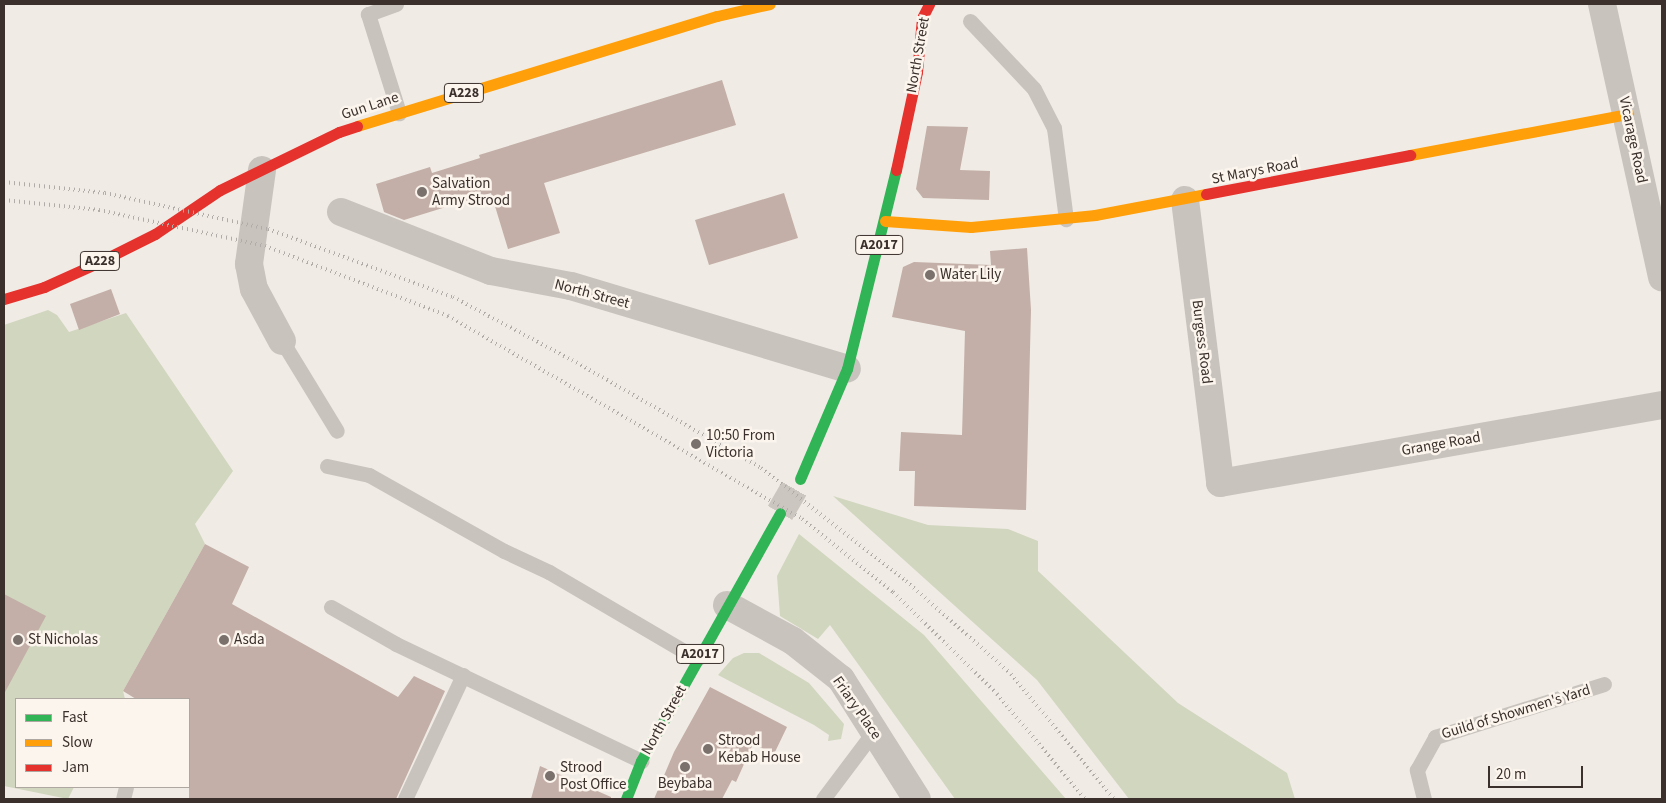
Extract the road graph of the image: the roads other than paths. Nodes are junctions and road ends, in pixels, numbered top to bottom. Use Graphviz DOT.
graph roads {
  1 [pos="396,4"];
  2 [pos="770,4"];
  3 [pos="929,4"];
  4 [pos="1602,4"];
  5 [pos="715,10"];
  6 [pos="970,21"];
  7 [pos="399,113"];
  8 [pos="1628,114"];
  9 [pos="262,170"];
  10 [pos="1184,200"];
  11 [pos="341,212"];
  12 [pos="1066,219"];
  13 [pos="885,221"];
  14 [pos="1662,277"];
  15 [pos="4,299"];
  16 [pos="282,341"];
  17 [pos="847,369"];
  18 [pos="1662,405"];
  19 [pos="336,431"];
  20 [pos="327,466"];
  21 [pos="800,478"];
  22 [pos="1220,484"];
  23 [pos="780,513"];
  24 [pos="727,605"];
  25 [pos="331,607"];
  26 [pos="697,659"];
  27 [pos="463,676"];
  28 [pos="1604,684"];
  29 [pos="874,730"];
  30 [pos="641,761"];
  31 [pos="404,799"];
  32 [pos="626,799"];
  33 [pos="823,799"];
  34 [pos="916,799"];
  35 [pos="1424,799"];
  1 -- 7 [label="lane"];
  2 -- 5 [label="main road, Gun Lane / A228"];
  3 -- 13 [label="main road, North Street / A2017"];
  4 -- 8 [label="street, Vicarage Road"];
  5 -- 7 [label="main road, Gun Lane / A228"];
  6 -- 12 [label="lane"];
  7 -- 9 [label="main road, Gun Lane / A228"];
  8 -- 10 [label="main road, St Marys Road"];
  8 -- 14 [label="street, Vicarage Road"];
  9 -- 15 [label="main road, Gun Lane / A228"];
  9 -- 16 [label="street"];
  10 -- 12 [label="main road, St Marys Road"];
  10 -- 22 [label="street, Burgess Road"];
  11 -- 17 [label="street, North Street"];
  12 -- 13 [label="main road, St Marys Road"];
  13 -- 17 [label="main road, North Street / A2017"];
  16 -- 19 [label="lane"];
  17 -- 21 [label="main road, North Street / A2017"];
  18 -- 22 [label="street, Grange Road"];
  20 -- 26 [label="lane"];
  23 -- 24 [label="main road, North Street / A2017"];
  24 -- 26 [label="main road, North Street / A2017"];
  24 -- 29 [label="street, Friary Place"];
  25 -- 27 [label="lane"];
  26 -- 30 [label="main road, North Street / A2017"];
  27 -- 30 [label="lane"];
  27 -- 31 [label="lane"];
  28 -- 35 [label="lane, Guild of Showmen's Yard"];
  29 -- 33 [label="lane"];
  29 -- 34 [label="street, Friary Place"];
  30 -- 32 [label="main road, North Street / A2017"];
}
